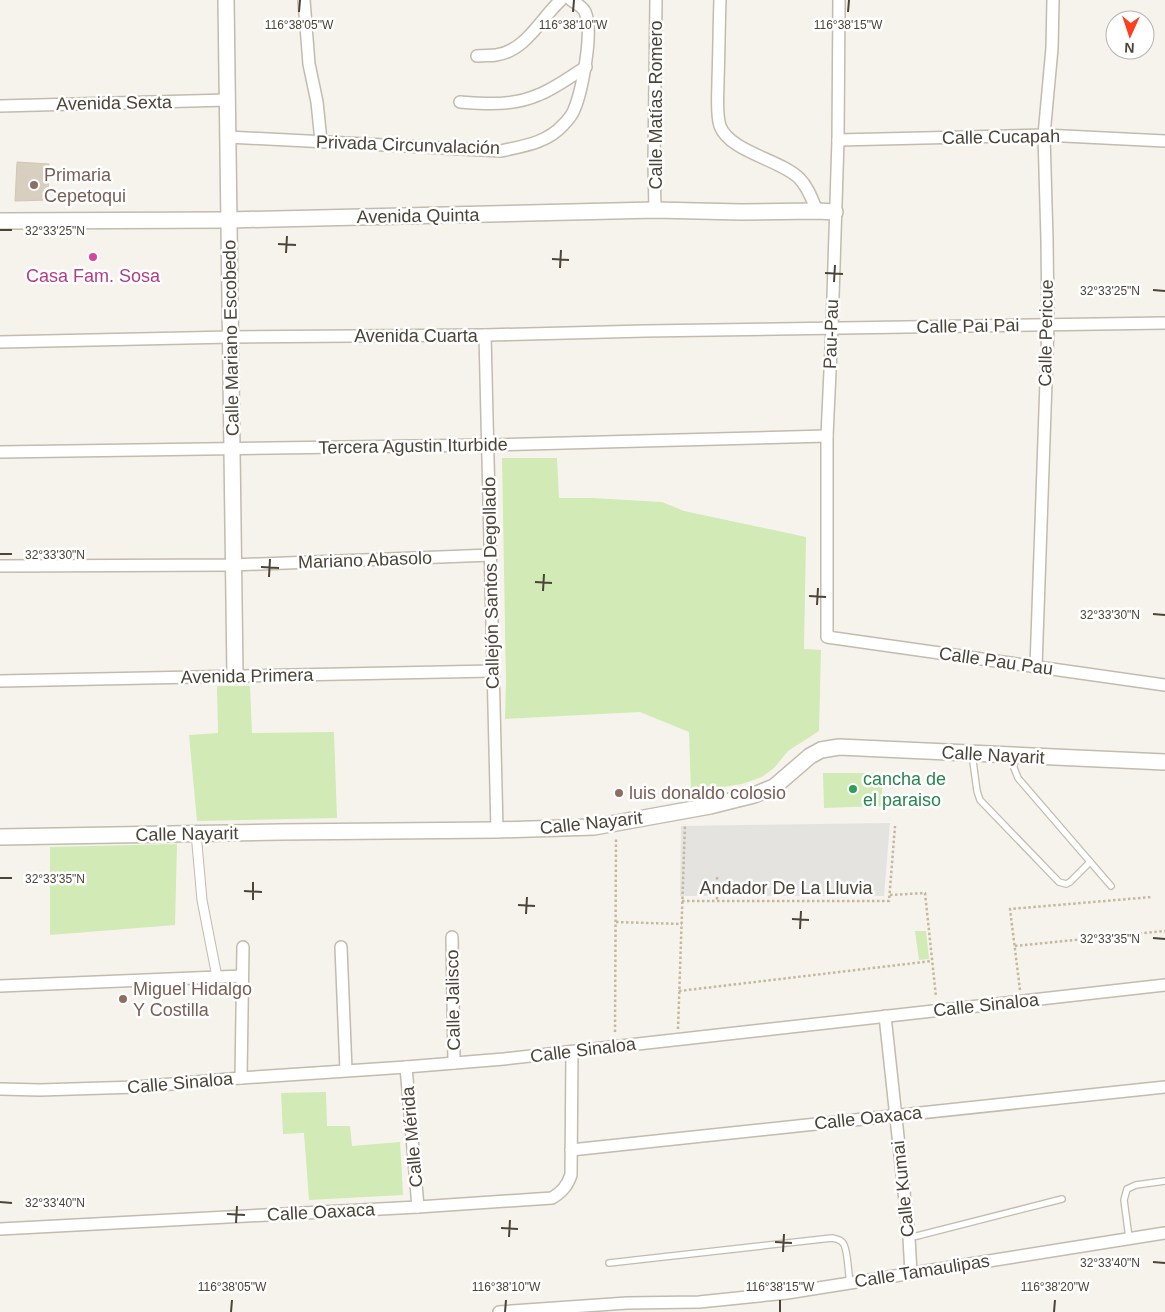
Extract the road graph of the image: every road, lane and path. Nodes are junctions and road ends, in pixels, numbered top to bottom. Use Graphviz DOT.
graph roads {
  1 [pos="226,0"];
  2 [pos="304,0"];
  3 [pos="561,0"];
  4 [pos="571,0"];
  5 [pos="656,0"];
  6 [pos="720,0"];
  7 [pos="839,0"];
  8 [pos="1053,0"];
  9 [pos="476,56"];
  10 [pos="586,67"];
  11 [pos="228,100"];
  12 [pos="460,102"];
  13 [pos="0,106"];
  14 [pos="1044,135"];
  15 [pos="228,137"];
  16 [pos="838,140"];
  17 [pos="1165,141"];
  18 [pos="321,142"];
  19 [pos="655,210"];
  20 [pos="817,211"];
  21 [pos="836,212"];
  22 [pos="229,220"];
  23 [pos="0,221"];
  24 [pos="1165,323"];
  25 [pos="1048,325"];
  26 [pos="832,328"];
  27 [pos="485,335"];
  28 [pos="231,337"];
  29 [pos="0,342"];
  30 [pos="827,436"];
  31 [pos="488,445"];
  32 [pos="232,449"];
  33 [pos="0,452"];
  34 [pos="491,555"];
  35 [pos="233,565"];
  36 [pos="0,566"];
  37 [pos="827,637"];
  38 [pos="1036,667"];
  39 [pos="494,671"];
  40 [pos="234,676"];
  41 [pos="0,681"];
  42 [pos="1165,685"];
  43 [pos="972,754"];
  44 [pos="1013,755"];
  45 [pos="1165,762"];
  46 [pos="686,810"];
  47 [pos="895,826"];
  48 [pos="497,830"];
  49 [pos="196,834"];
  50 [pos="0,837"];
  51 [pos="616,837"];
  52 [pos="1090,862"];
  53 [pos="717,877"];
  54 [pos="1111,886"];
  55 [pos="890,894"];
  56 [pos="1152,897"];
  57 [pos="682,901"];
  58 [pos="717,901"];
  59 [pos="616,922"];
  60 [pos="682,924"];
  61 [pos="1165,931"];
  62 [pos="452,937"];
  63 [pos="340,946"];
  64 [pos="1014,946"];
  65 [pos="243,948"];
  66 [pos="932,961"];
  67 [pos="242,976"];
  68 [pos="217,977"];
  69 [pos="1165,985"];
  70 [pos="0,986"];
  71 [pos="680,991"];
  72 [pos="936,997"];
  73 [pos="1021,1001"];
  74 [pos="885,1016"];
  75 [pos="616,1032"];
  76 [pos="678,1039"];
  77 [pos="572,1052"];
  78 [pos="454,1063"];
  79 [pos="406,1067"];
  80 [pos="346,1070"];
  81 [pos="241,1078"];
  82 [pos="1165,1087"];
  83 [pos="0,1089"];
  84 [pos="895,1115"];
  85 [pos="571,1150"];
  86 [pos="1165,1181"];
  87 [pos="1062,1199"];
  88 [pos="418,1207"];
  89 [pos="0,1229"];
  90 [pos="1165,1233"];
  91 [pos="909,1238"];
  92 [pos="1129,1238"];
  93 [pos="609,1263"];
  94 [pos="912,1272"];
  95 [pos="850,1282"];
  96 [pos="699,1307"];
  97 [pos="499,1312"];
  1 -- 11 [label="street, Calle Mariano Escobedo"];
  2 -- 18 [label="street"];
  3 -- 9 [label="street"];
  4 -- 10 [label="street, Privada Circunvalación"];
  5 -- 19 [label="street, Calle Matías Romero"];
  6 -- 20 [label="street"];
  7 -- 16 [label="street, Pau-Pau"];
  8 -- 14 [label="street, Calle Pericue"];
  10 -- 12 [label="street"];
  10 -- 18 [label="street, Privada Circunvalación"];
  11 -- 13 [label="street, Avenida Sexta"];
  11 -- 15 [label="street, Calle Mariano Escobedo"];
  14 -- 16 [label="street, Calle Cucapah"];
  14 -- 17 [label="street, Calle Cucapah"];
  14 -- 25 [label="street, Calle Pericue"];
  15 -- 18 [label="street, Privada Circunvalación"];
  15 -- 22 [label="street, Calle Mariano Escobedo"];
  16 -- 21 [label="street, Pau-Pau"];
  19 -- 20 [label="street, Avenida Quinta"];
  19 -- 22 [label="street, Avenida Quinta"];
  20 -- 21 [label="street, Avenida Quinta"];
  21 -- 26 [label="street, Pau-Pau"];
  22 -- 23 [label="street, Avenida Quinta"];
  22 -- 28 [label="street, Calle Mariano Escobedo"];
  24 -- 25 [label="street, Calle Pai Pai"];
  25 -- 26 [label="street, Calle Pai Pai"];
  25 -- 38 [label="street, Calle Pericue"];
  26 -- 27 [label="street, Avenida Cuarta"];
  26 -- 30 [label="street, Pau-Pau"];
  27 -- 28 [label="street, Avenida Cuarta"];
  27 -- 31 [label="street, Callejón Santos Degollado"];
  28 -- 29 [label="street, Avenida Cuarta"];
  28 -- 32 [label="street, Calle Mariano Escobedo"];
  30 -- 31 [label="street, Tercera Agustin Iturbide"];
  30 -- 37 [label="street, Pau-Pau"];
  31 -- 32 [label="street, Tercera Agustin Iturbide"];
  31 -- 34 [label="street, Callejón Santos Degollado"];
  32 -- 33 [label="street, Tercera Agustin Iturbide"];
  32 -- 35 [label="street, Calle Mariano Escobedo"];
  34 -- 35 [label="street, Mariano Abasolo"];
  34 -- 39 [label="street, Callejón Santos Degollado"];
  35 -- 36 [label="street, Mariano Abasolo"];
  35 -- 40 [label="street, Calle Mariano Escobedo"];
  37 -- 38 [label="street, Calle Pau Pau"];
  38 -- 42 [label="street, Calle Pau Pau"];
  39 -- 40 [label="street, Avenida Primera"];
  39 -- 48 [label="street, Callejón Santos Degollado"];
  40 -- 41 [label="street, Avenida Primera"];
  43 -- 44 [label="street, Calle Nayarit"];
  43 -- 46 [label="street, Calle Nayarit"];
  43 -- 52 [label="lane"];
  44 -- 45 [label="street, Calle Nayarit"];
  44 -- 52 [label="lane"];
  46 -- 48 [label="street, Calle Nayarit"];
  46 -- 57 [label="path"];
  47 -- 55 [label="path"];
  48 -- 49 [label="street, Calle Nayarit"];
  49 -- 50 [label="street, Calle Nayarit"];
  49 -- 68 [label="street"];
  51 -- 59 [label="path"];
  52 -- 54 [label="lane"];
  53 -- 58 [label="path"];
  55 -- 58 [label="path, Andador De La Lluvia"];
  55 -- 66 [label="path"];
  56 -- 64 [label="path"];
  57 -- 58 [label="path, Andador De La Lluvia"];
  57 -- 60 [label="path"];
  59 -- 60 [label="path"];
  59 -- 75 [label="path"];
  60 -- 71 [label="path"];
  61 -- 64 [label="path"];
  62 -- 78 [label="street, Calle Jalisco"];
  63 -- 80 [label="street"];
  64 -- 73 [label="path"];
  65 -- 67 [label="street"];
  66 -- 71 [label="path"];
  66 -- 72 [label="path"];
  67 -- 68 [label="street"];
  67 -- 81 [label="street"];
  68 -- 70 [label="street"];
  69 -- 73 [label="street, Calle Sinaloa"];
  71 -- 76 [label="path"];
  73 -- 74 [label="street, Calle Sinaloa"];
  74 -- 76 [label="street, Calle Sinaloa"];
  74 -- 84 [label="street, Calle Kumai"];
  76 -- 77 [label="street, Calle Sinaloa"];
  77 -- 78 [label="street, Calle Sinaloa"];
  77 -- 85 [label="street"];
  78 -- 79 [label="street, Calle Sinaloa"];
  79 -- 80 [label="street, Calle Sinaloa"];
  79 -- 88 [label="street, Calle Mérida"];
  80 -- 81 [label="street, Calle Sinaloa"];
  81 -- 83 [label="street, Calle Sinaloa"];
  82 -- 84 [label="street, Calle Oaxaca"];
  84 -- 85 [label="street, Calle Oaxaca"];
  84 -- 91 [label="street, Calle Kumai"];
  85 -- 88 [label="street, Calle Oaxaca"];
  86 -- 92 [label="lane"];
  87 -- 91 [label="lane"];
  88 -- 89 [label="street, Calle Oaxaca"];
  90 -- 92 [label="street, Calle Tamaulipas"];
  91 -- 94 [label="street, Calle Kumai"];
  92 -- 94 [label="street, Calle Tamaulipas"];
  93 -- 95 [label="lane"];
  94 -- 95 [label="street, Calle Tamaulipas"];
  95 -- 96 [label="street, Calle Tamaulipas"];
  96 -- 97 [label="street, Calle Tamaulipas"];
}
